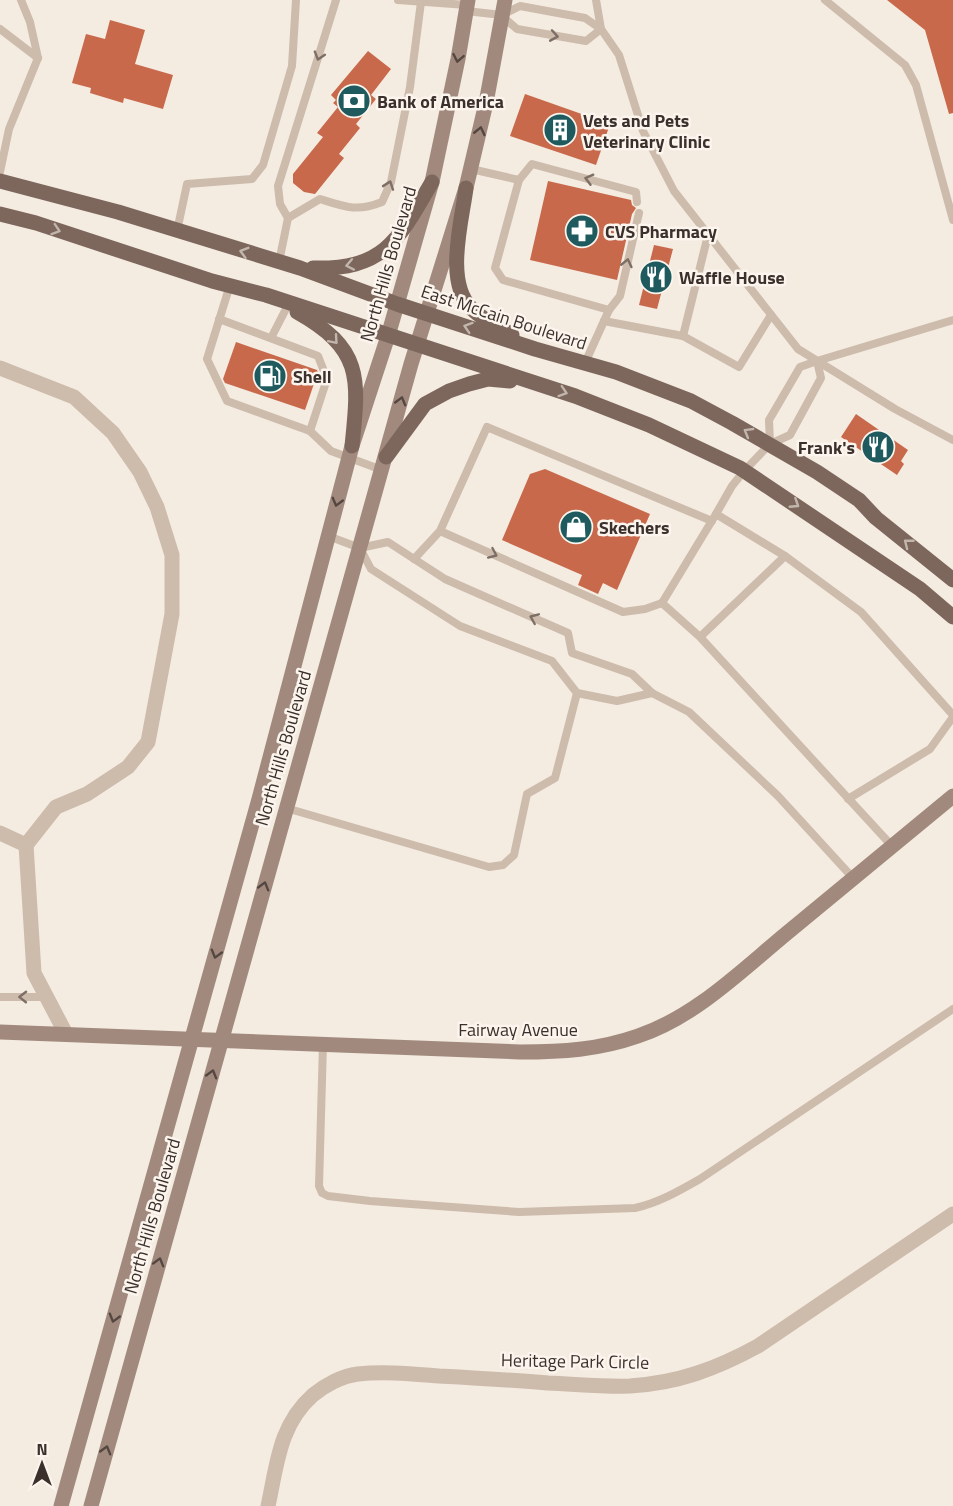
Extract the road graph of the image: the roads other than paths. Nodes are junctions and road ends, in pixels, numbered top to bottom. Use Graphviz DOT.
graph roads {
  1 [pos="21,0"];
  2 [pos="296,0"];
  3 [pos="336,0"];
  4 [pos="398,0"];
  5 [pos="596,0"];
  6 [pos="825,0"];
  7 [pos="421,2"];
  8 [pos="467,5"];
  9 [pos="503,8"];
  10 [pos="0,29"];
  11 [pos="601,29"];
  12 [pos="38,58"];
  13 [pos="471,169"];
  14 [pos="0,172"];
  15 [pos="519,180"];
  16 [pos="0,181"];
  17 [pos="432,182"];
  18 [pos="466,188"];
  19 [pos="637,202"];
  20 [pos="639,213"];
  21 [pos="0,214"];
  22 [pos="288,218"];
  23 [pos="953,220"];
  24 [pos="177,231"];
  25 [pos="708,235"];
  26 [pos="279,262"];
  27 [pos="300,268"];
  28 [pos="230,285"];
  29 [pos="397,304"];
  30 [pos="288,305"];
  31 [pos="609,310"];
  32 [pos="427,312"];
  33 [pos="771,315"];
  34 [pos="219,319"];
  35 [pos="953,320"];
  36 [pos="604,321"];
  37 [pos="388,336"];
  38 [pos="683,336"];
  39 [pos="272,338"];
  40 [pos="417,345"];
  41 [pos="535,349"];
  42 [pos="817,361"];
  43 [pos="585,363"];
  44 [pos="0,368"];
  45 [pos="532,382"];
  46 [pos="310,431"];
  47 [pos="953,440"];
  48 [pos="770,444"];
  49 [pos="350,452"];
  50 [pos="384,463"];
  51 [pos="744,471"];
  52 [pos="714,518"];
  53 [pos="440,531"];
  54 [pos="328,536"];
  55 [pos="360,548"];
  56 [pos="785,556"];
  57 [pos="414,559"];
  58 [pos="953,580"];
  59 [pos="663,603"];
  60 [pos="953,617"];
  61 [pos="700,638"];
  62 [pos="577,693"];
  63 [pos="652,693"];
  64 [pos="953,716"];
  65 [pos="953,796"];
  66 [pos="848,799"];
  67 [pos="286,808"];
  68 [pos="0,833"];
  69 [pos="26,844"];
  70 [pos="892,846"];
  71 [pos="853,878"];
  72 [pos="0,997"];
  73 [pos="46,997"];
  74 [pos="953,1010"];
  75 [pos="0,1032"];
  76 [pos="66,1034"];
  77 [pos="192,1039"];
  78 [pos="221,1040"];
  79 [pos="323,1044"];
  80 [pos="953,1214"];
  81 [pos="61,1506"];
  82 [pos="91,1506"];
  83 [pos="268,1506"];
  1 -- 12 [label="lane"];
  2 -- 24 [label="lane"];
  3 -- 22 [label="lane, one-way"];
  4 -- 7 [label="lane"];
  5 -- 11 [label="lane"];
  6 -- 23 [label="lane"];
  7 -- 8 [label="lane"];
  22 -- 7 [label="lane, one-way"];
  8 -- 9 [label="lane"];
  8 -- 17 [label="street, North Hills Boulevard, one-way"];
  9 -- 11 [label="lane"];
  9 -- 11 [label="lane, one-way"];
  13 -- 9 [label="street, North Hills Boulevard, one-way"];
  10 -- 12 [label="lane"];
  11 -- 25 [label="lane"];
  12 -- 14 [label="lane"];
  13 -- 15 [label="lane"];
  13 -- 18 [label="street, North Hills Boulevard"];
  19 -- 15 [label="lane, one-way"];
  15 -- 31 [label="lane"];
  16 -- 24 [label="main road, East McCain Boulevard"];
  17 -- 27 [label="main road, one-way"];
  17 -- 29 [label="street, North Hills Boulevard"];
  18 -- 32 [label="street, North Hills Boulevard"];
  18 -- 41 [label="main road"];
  31 -- 20 [label="lane, one-way"];
  21 -- 28 [label="main road, one-way"];
  22 -- 26 [label="lane"];
  26 -- 24 [label="main road, East McCain Boulevard, one-way"];
  25 -- 33 [label="lane"];
  25 -- 38 [label="lane"];
  26 -- 27 [label="main road, East McCain Boulevard"];
  27 -- 29 [label="main road, East McCain Boulevard"];
  28 -- 30 [label="main road"];
  28 -- 34 [label="lane"];
  29 -- 32 [label="main road, East McCain Boulevard"];
  29 -- 37 [label="street, North Hills Boulevard"];
  30 -- 37 [label="main road"];
  30 -- 39 [label="lane"];
  30 -- 49 [label="main road, one-way"];
  31 -- 36 [label="lane"];
  32 -- 40 [label="street, North Hills Boulevard"];
  41 -- 32 [label="main road, East McCain Boulevard, one-way"];
  33 -- 38 [label="lane"];
  33 -- 42 [label="lane"];
  34 -- 39 [label="lane"];
  34 -- 46 [label="lane"];
  35 -- 42 [label="lane"];
  36 -- 38 [label="lane"];
  36 -- 43 [label="lane"];
  37 -- 40 [label="main road"];
  37 -- 49 [label="street, North Hills Boulevard"];
  39 -- 46 [label="lane"];
  40 -- 45 [label="main road"];
  50 -- 40 [label="street, North Hills Boulevard, one-way"];
  41 -- 43 [label="main road, East McCain Boulevard"];
  42 -- 47 [label="lane"];
  42 -- 48 [label="lane"];
  42 -- 48 [label="lane"];
  48 -- 43 [label="main road, East McCain Boulevard, one-way"];
  44 -- 69 [label="street"];
  45 -- 50 [label="main road"];
  45 -- 51 [label="main road, one-way"];
  46 -- 49 [label="lane"];
  48 -- 51 [label="lane"];
  58 -- 48 [label="main road, East McCain Boulevard, one-way"];
  49 -- 50 [label="lane"];
  49 -- 54 [label="street, North Hills Boulevard, one-way"];
  50 -- 55 [label="street, North Hills Boulevard"];
  51 -- 52 [label="lane"];
  51 -- 60 [label="main road, one-way"];
  52 -- 53 [label="lane"];
  52 -- 56 [label="lane"];
  52 -- 59 [label="lane"];
  53 -- 57 [label="lane"];
  53 -- 59 [label="lane, one-way"];
  54 -- 55 [label="lane"];
  54 -- 77 [label="street, North Hills Boulevard, one-way"];
  55 -- 57 [label="lane"];
  55 -- 62 [label="lane"];
  55 -- 67 [label="street, North Hills Boulevard"];
  56 -- 61 [label="lane"];
  56 -- 64 [label="lane"];
  63 -- 57 [label="lane, one-way"];
  59 -- 61 [label="lane"];
  61 -- 66 [label="lane"];
  62 -- 63 [label="lane"];
  62 -- 67 [label="lane"];
  63 -- 71 [label="lane"];
  64 -- 66 [label="lane"];
  65 -- 70 [label="street, Fairway Avenue"];
  66 -- 70 [label="lane"];
  78 -- 67 [label="street, North Hills Boulevard, one-way"];
  68 -- 69 [label="street"];
  69 -- 73 [label="street"];
  70 -- 71 [label="street, Fairway Avenue"];
  71 -- 79 [label="street, Fairway Avenue"];
  73 -- 72 [label="lane, one-way"];
  73 -- 76 [label="street"];
  74 -- 79 [label="lane"];
  75 -- 76 [label="street, Fairway Avenue"];
  76 -- 77 [label="street, Fairway Avenue"];
  77 -- 78 [label="street, Fairway Avenue"];
  77 -- 81 [label="street, North Hills Boulevard, one-way"];
  78 -- 79 [label="street, Fairway Avenue"];
  82 -- 78 [label="street, North Hills Boulevard, one-way"];
  80 -- 83 [label="street, Heritage Park Circle"];
}
